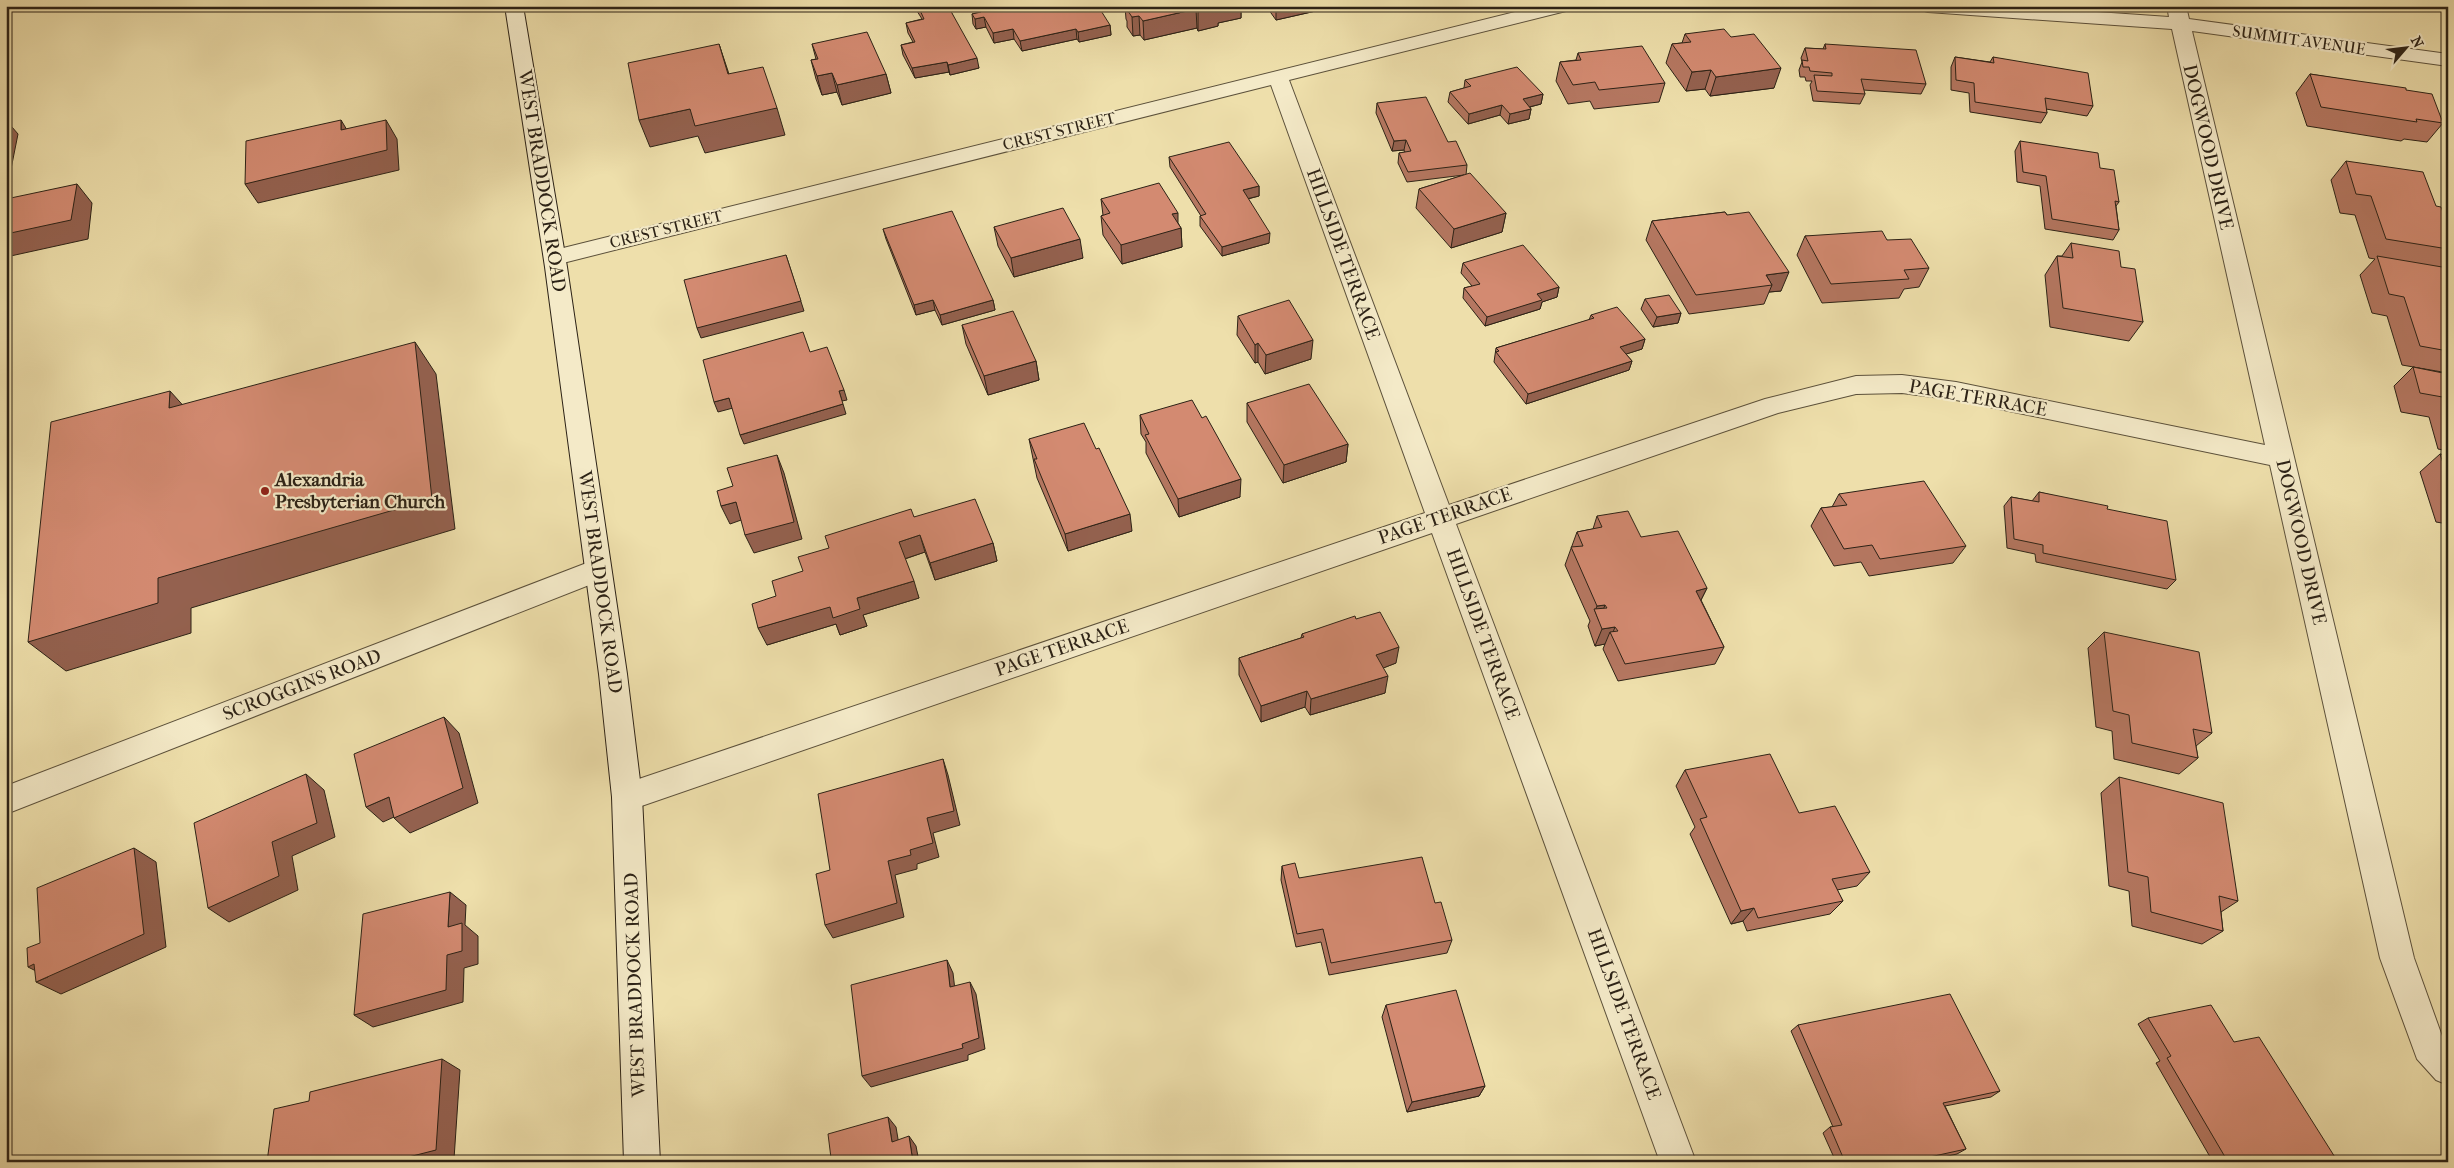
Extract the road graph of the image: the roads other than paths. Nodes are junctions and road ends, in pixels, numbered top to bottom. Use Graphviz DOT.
graph roads {
  1 [pos="514,6"];
  2 [pos="1563,6"];
  3 [pos="1928,6"];
  4 [pos="2178,15"];
  5 [pos="2448,60"];
  6 [pos="1278,78"];
  7 [pos="555,257"];
  8 [pos="2282,458"];
  9 [pos="1440,518"];
  10 [pos="597,570"];
  11 [pos="628,797"];
  12 [pos="6,800"];
  13 [pos="2448,1068"];
  14 [pos="642,1162"];
  15 [pos="1678,1162"];
  1 -- 7 [label="street, WEST BRADDOCK ROAD"];
  2 -- 6 [label="street, CREST STREET"];
  3 -- 4 [label="street"];
  4 -- 5 [label="street, SUMMIT AVENUE"];
  4 -- 8 [label="street, DOGWOOD DRIVE"];
  6 -- 7 [label="street, CREST STREET"];
  6 -- 9 [label="street, HILLSIDE TERRACE"];
  7 -- 10 [label="street, WEST BRADDOCK ROAD"];
  8 -- 9 [label="street, PAGE TERRACE"];
  8 -- 13 [label="street, DOGWOOD DRIVE"];
  9 -- 11 [label="street, PAGE TERRACE"];
  9 -- 15 [label="street, HILLSIDE TERRACE"];
  10 -- 11 [label="street, WEST BRADDOCK ROAD"];
  10 -- 12 [label="street, SCROGGINS ROAD"];
  11 -- 14 [label="street, WEST BRADDOCK ROAD"];
}
